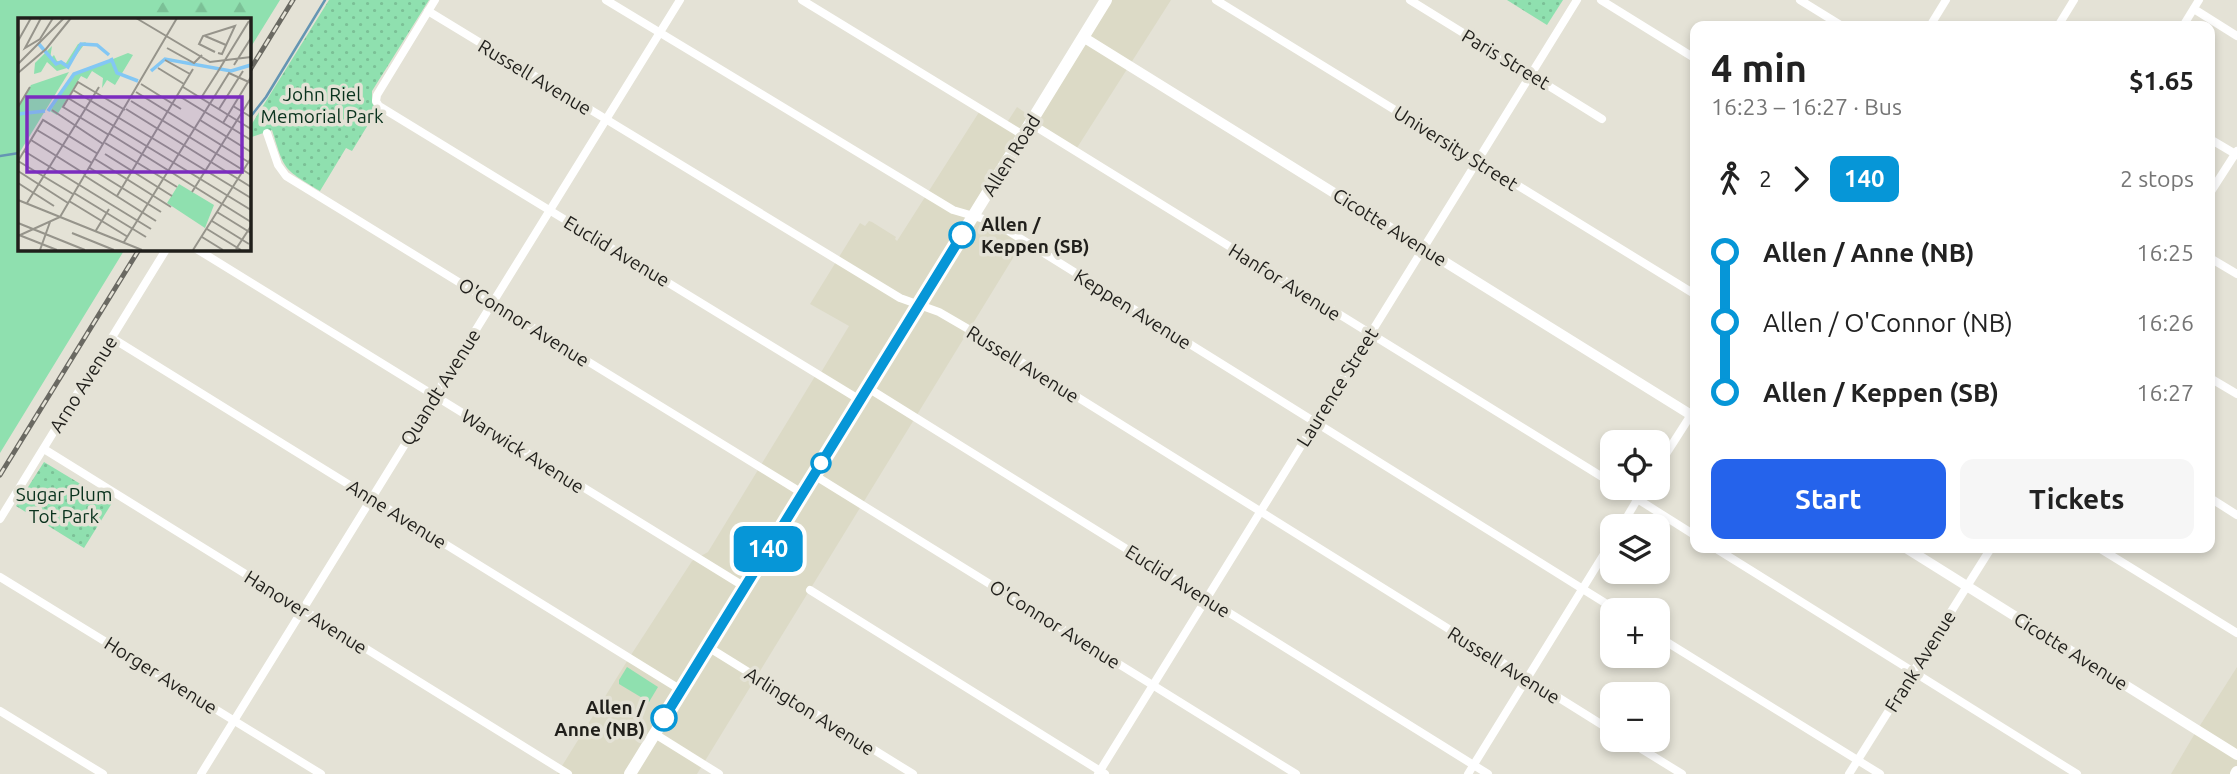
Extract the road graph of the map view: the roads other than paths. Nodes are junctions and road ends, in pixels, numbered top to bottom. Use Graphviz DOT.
graph roads {
  1 [pos="435,0"];
  2 [pos="606,0"];
  3 [pos="680,0"];
  4 [pos="802,0"];
  5 [pos="1106,0"];
  6 [pos="1216,0"];
  7 [pos="1410,0"];
  8 [pos="1577,0"];
  9 [pos="1601,0"];
  10 [pos="1800,0"];
  11 [pos="1818,0"];
  12 [pos="1947,0"];
  13 [pos="2074,0"];
  14 [pos="2199,0"];
  15 [pos="1813,9"];
  16 [pos="2193,9"];
  17 [pos="428,11"];
  18 [pos="1833,21"];
  19 [pos="1933,21"];
  20 [pos="2061,21"];
  21 [pos="2186,21"];
  22 [pos="2213,21"];
  23 [pos="2215,22"];
  24 [pos="659,33"];
  25 [pos="2237,36"];
  26 [pos="1083,37"];
  27 [pos="1690,55"];
  28 [pos="1529,75"];
  29 [pos="1602,119"];
  30 [pos="605,120"];
  31 [pos="1030,123"];
  32 [pos="267,133"];
  33 [pos="1023,135"];
  34 [pos="2215,142"];
  35 [pos="2236,153"];
  36 [pos="1477,160"];
  37 [pos="2215,185"];
  38 [pos="551,209"];
  39 [pos="973,216"];
  40 [pos="1423,248"];
  41 [pos="166,250"];
  42 [pos="198,250"];
  43 [pos="2215,261"];
  44 [pos="2237,274"];
  45 [pos="1690,291"];
  46 [pos="492,303"];
  47 [pos="919,304"];
  48 [pos="1369,334"];
  49 [pos="112,338"];
  50 [pos="2215,381"];
  51 [pos="868,388"];
  52 [pos="2237,394"];
  53 [pos="434,396"];
  54 [pos="860,400"];
  55 [pos="1690,411"];
  56 [pos="1690,419"];
  57 [pos="1314,423"];
  58 [pos="44,449"];
  59 [pos="1670,449"];
  60 [pos="814,475"];
  61 [pos="1600,476"];
  62 [pos="803,494"];
  63 [pos="371,499"];
  64 [pos="1640,500"];
  65 [pos="2215,501"];
  66 [pos="1259,512"];
  67 [pos="2237,515"];
  68 [pos="0,519"];
  69 [pos="1690,532"];
  70 [pos="1723,553"];
  71 [pos="1914,553"];
  72 [pos="1988,553"];
  73 [pos="2107,553"];
  74 [pos="1600,560"];
  75 [pos="0,577"];
  76 [pos="1967,586"];
  77 [pos="745,587"];
  78 [pos="1582,589"];
  79 [pos="810,590"];
  80 [pos="1206,599"];
  81 [pos="1600,600"];
  82 [pos="302,610"];
  83 [pos="2237,633"];
  84 [pos="1670,644"];
  85 [pos="708,648"];
  86 [pos="1913,671"];
  87 [pos="1527,679"];
  88 [pos="1153,685"];
  89 [pos="681,690"];
  90 [pos="0,711"];
  91 [pos="235,720"];
  92 [pos="1600,724"];
  93 [pos="654,734"];
  94 [pos="1646,752"];
  95 [pos="2237,755"];
  96 [pos="1858,760"];
  97 [pos="1474,765"];
  98 [pos="1101,773"];
  99 [pos="103,774"];
  100 [pos="201,774"];
  101 [pos="321,774"];
  102 [pos="568,774"];
  103 [pos="630,774"];
  104 [pos="719,774"];
  105 [pos="913,774"];
  106 [pos="1296,774"];
  107 [pos="1468,774"];
  108 [pos="1488,774"];
  109 [pos="1682,774"];
  110 [pos="1849,774"];
  111 [pos="1880,774"];
  112 [pos="2077,774"];
  1 -- 17 [label="street"];
  2 -- 24 [label="street, Keppen Avenue"];
  3 -- 24 [label="street, Quandt Avenue"];
  4 -- 33 [label="street"];
  5 -- 26 [label="main road, Allen Road"];
  6 -- 36 [label="street, University Street"];
  7 -- 28 [label="street, Paris Street"];
  8 -- 28 [label="street, Laurence Street"];
  9 -- 27 [label="street"];
  10 -- 15 [label="street"];
  11 -- 15 [label="street"];
  12 -- 19 [label="street"];
  13 -- 20 [label="street"];
  14 -- 16 [label="street"];
  15 -- 18 [label="street"];
  16 -- 21 [label="street"];
  16 -- 22 [label="street"];
  17 -- 30 [label="street, Russell Avenue"];
  17 -- 38 [label="street, Euclid Avenue"];
  23 -- 25 [label="street"];
  24 -- 30 [label="street, Quandt Avenue"];
  24 -- 39 [label="street, Keppen Avenue"];
  26 -- 31 [label="main road, Allen Road"];
  26 -- 40 [label="street, Cicotte Avenue"];
  28 -- 29 [label="street, Paris Street"];
  28 -- 36 [label="street, Laurence Street"];
  30 -- 38 [label="street, Quandt Avenue"];
  30 -- 47 [label="street, Russell Avenue"];
  31 -- 33 [label="main road, Allen Road"];
  31 -- 48 [label="street, Hanfor Avenue"];
  32 -- 46 [label="street, O'Connor Avenue"];
  33 -- 39 [label="main road, Allen Road"];
  34 -- 35 [label="street"];
  35 -- 37 [label="street"];
  36 -- 40 [label="street, Laurence Street"];
  36 -- 45 [label="street, University Street"];
  38 -- 46 [label="street, Quandt Avenue"];
  38 -- 54 [label="street, Euclid Avenue"];
  39 -- 47 [label="main road, Allen Road"];
  39 -- 57 [label="street, Keppen Avenue"];
  40 -- 48 [label="street, Laurence Street"];
  40 -- 55 [label="street, Cicotte Avenue"];
  41 -- 49 [label="street, Arno Avenue"];
  42 -- 53 [label="street, Warwick Avenue"];
  43 -- 44 [label="street"];
  46 -- 53 [label="street, Quandt Avenue"];
  46 -- 62 [label="street, O'Connor Avenue"];
  47 -- 51 [label="main road, Allen Road"];
  47 -- 66 [label="street, Russell Avenue"];
  48 -- 57 [label="street, Laurence Street"];
  48 -- 61 [label="street, Hanfor Avenue"];
  49 -- 58 [label="street, Arno Avenue"];
  49 -- 63 [label="street, Anne Avenue"];
  50 -- 52 [label="street"];
  51 -- 54 [label="main road, Allen Road"];
  51 -- 80 [label="street, Euclid Avenue"];
  53 -- 63 [label="street, Quandt Avenue"];
  53 -- 77 [label="street, Warwick Avenue"];
  54 -- 60 [label="main road, Allen Road"];
  56 -- 59 [label="street"];
  57 -- 66 [label="street, Laurence Street"];
  57 -- 78 [label="street, Keppen Avenue"];
  58 -- 68 [label="street, Arno Avenue"];
  58 -- 82 [label="street, Hanover Avenue"];
  60 -- 62 [label="main road, Allen Road"];
  60 -- 88 [label="street, O'Connor Avenue"];
  62 -- 77 [label="main road, Allen Road"];
  63 -- 82 [label="street, Quandt Avenue"];
  63 -- 89 [label="street, Anne Avenue"];
  64 -- 69 [label="street"];
  65 -- 67 [label="street"];
  66 -- 80 [label="street, Laurence Street"];
  66 -- 87 [label="street, Russell Avenue"];
  70 -- 86 [label="street"];
  71 -- 76 [label="street, Cicotte Avenue"];
  72 -- 76 [label="street, Frank Avenue"];
  73 -- 83 [label="street"];
  74 -- 78 [label="street"];
  75 -- 91 [label="street, Horger Avenue"];
  76 -- 86 [label="street, Frank Avenue"];
  76 -- 95 [label="street, Cicotte Avenue"];
  77 -- 85 [label="main road, Allen Road"];
  78 -- 81 [label="street, Keppen Avenue"];
  78 -- 87 [label="street"];
  79 -- 98 [label="street"];
  80 -- 88 [label="street, Laurence Street"];
  80 -- 97 [label="street, Euclid Avenue"];
  82 -- 91 [label="street, Quandt Avenue"];
  82 -- 102 [label="street, Hanover Avenue"];
  84 -- 96 [label="street"];
  85 -- 89 [label="main road, Allen Road"];
  85 -- 105 [label="street, Arlington Avenue"];
  86 -- 96 [label="street, Frank Avenue"];
  86 -- 112 [label="street"];
  87 -- 92 [label="street, Russell Avenue"];
  87 -- 97 [label="street"];
  88 -- 98 [label="street, Laurence Street"];
  88 -- 106 [label="street, O'Connor Avenue"];
  89 -- 93 [label="main road, Allen Road"];
  90 -- 99 [label="street"];
  91 -- 100 [label="street, Quandt Avenue"];
  91 -- 101 [label="street, Horger Avenue"];
  93 -- 103 [label="main road, Allen Road"];
  93 -- 104 [label="street"];
  94 -- 109 [label="street"];
  96 -- 110 [label="street, Frank Avenue"];
  96 -- 111 [label="street"];
  97 -- 107 [label="street"];
  97 -- 108 [label="street, Euclid Avenue"];
}
